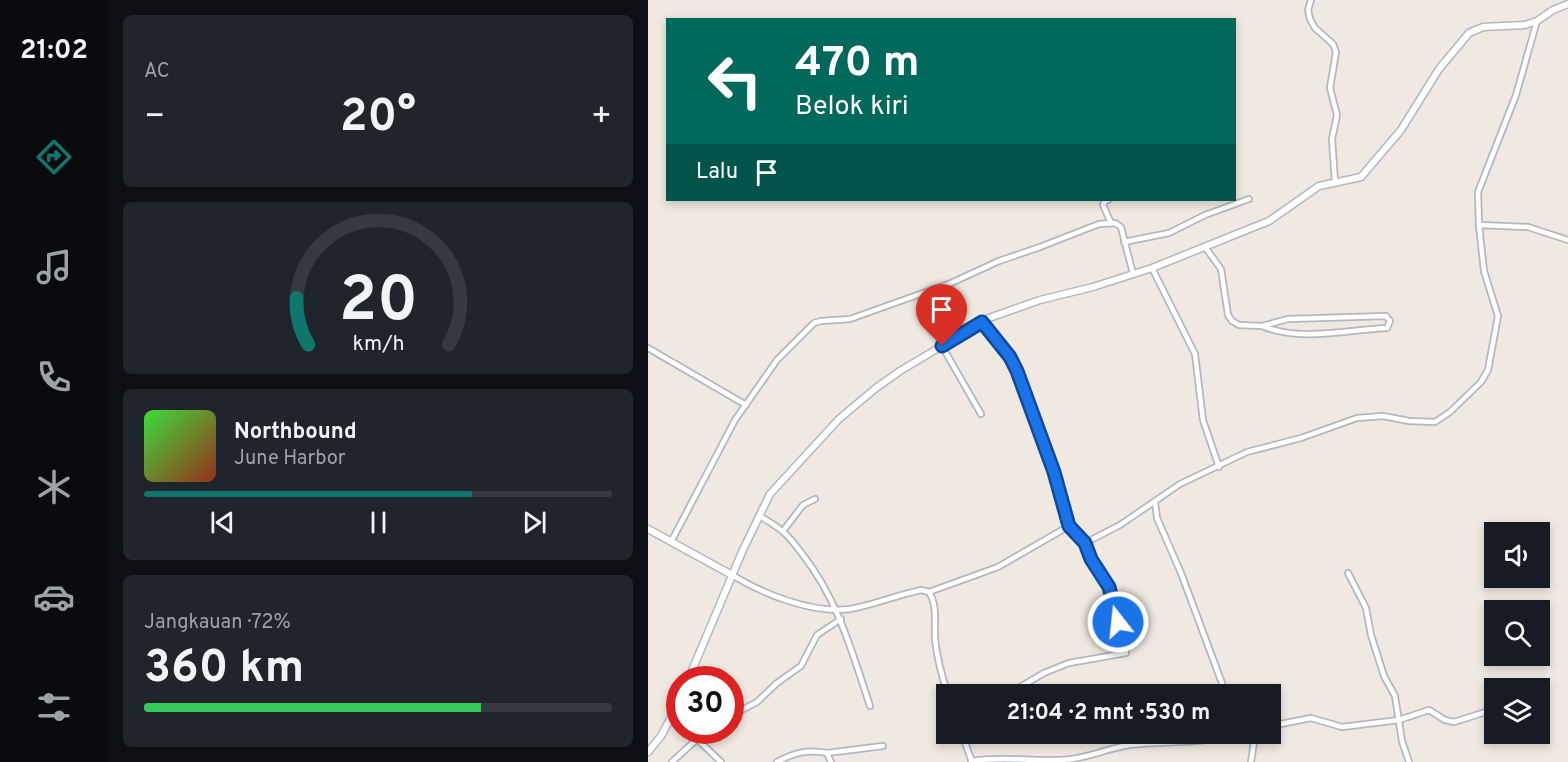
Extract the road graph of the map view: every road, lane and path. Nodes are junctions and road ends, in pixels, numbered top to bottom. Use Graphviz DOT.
graph roads {
  1 [pos="1311,0"];
  2 [pos="1568,4"];
  3 [pos="1537,21"];
  4 [pos="1335,182"];
  5 [pos="1249,199"];
  6 [pos="1105,201"];
  7 [pos="1111,223"];
  8 [pos="1479,225"];
  9 [pos="1568,240"];
  10 [pos="1124,242"];
  11 [pos="1205,247"];
  12 [pos="1152,268"];
  13 [pos="1133,274"];
  14 [pos="982,322"];
  15 [pos="1262,326"];
  16 [pos="942,346"];
  17 [pos="648,348"];
  18 [pos="746,405"];
  19 [pos="981,414"];
  20 [pos="1219,466"];
  21 [pos="815,499"];
  22 [pos="1155,502"];
  23 [pos="759,515"];
  24 [pos="1069,526"];
  25 [pos="648,529"];
  26 [pos="783,531"];
  27 [pos="671,542"];
  28 [pos="1085,543"];
  29 [pos="1348,573"];
  30 [pos="732,574"];
  31 [pos="929,592"];
  32 [pos="837,610"];
  33 [pos="841,619"];
  34 [pos="694,666"];
  35 [pos="945,684"];
  36 [pos="1025,684"];
  37 [pos="1222,684"];
  38 [pos="870,706"];
  39 [pos="744,709"];
  40 [pos="1484,713"];
  41 [pos="1399,720"];
  42 [pos="1281,724"];
  43 [pos="666,727"];
  44 [pos="692,744"];
  45 [pos="702,744"];
  46 [pos="965,744"];
  47 [pos="1154,744"];
  48 [pos="1254,744"];
  49 [pos="883,746"];
  50 [pos="648,752"];
  51 [pos="826,753"];
  52 [pos="672,762"];
  53 [pos="721,762"];
  54 [pos="777,762"];
  55 [pos="831,762"];
  56 [pos="971,762"];
  57 [pos="1251,762"];
  58 [pos="1409,762"];
  1 -- 4 [label="street"];
  2 -- 3 [label="street"];
  3 -- 4 [label="street"];
  3 -- 8 [label="street"];
  4 -- 11 [label="street"];
  5 -- 10 [label="street"];
  6 -- 7 [label="street"];
  7 -- 10 [label="street"];
  7 -- 18 [label="street"];
  8 -- 9 [label="street"];
  8 -- 20 [label="street"];
  10 -- 13 [label="street"];
  11 -- 12 [label="street"];
  11 -- 15 [label="street"];
  12 -- 13 [label="street"];
  12 -- 20 [label="street"];
  13 -- 14 [label="street"];
  14 -- 16 [label="street"];
  14 -- 24 [label="street"];
  15 -- 15 [label="street"];
  16 -- 19 [label="street"];
  16 -- 23 [label="street"];
  17 -- 18 [label="street"];
  18 -- 27 [label="street"];
  20 -- 22 [label="street"];
  21 -- 26 [label="street"];
  22 -- 28 [label="street"];
  22 -- 37 [label="street"];
  23 -- 26 [label="street"];
  23 -- 30 [label="street"];
  24 -- 28 [label="street"];
  24 -- 31 [label="street"];
  25 -- 27 [label="street"];
  26 -- 32 [label="street"];
  27 -- 30 [label="street"];
  28 -- 36 [label="street"];
  29 -- 41 [label="street"];
  30 -- 32 [label="street"];
  30 -- 34 [label="street"];
  31 -- 32 [label="street"];
  31 -- 35 [label="street"];
  32 -- 33 [label="street"];
  33 -- 38 [label="street"];
  33 -- 39 [label="street"];
  40 -- 41 [label="street"];
  41 -- 42 [label="street"];
  41 -- 58 [label="street"];
  43 -- 50 [label="street"];
  44 -- 52 [label="street"];
  45 -- 53 [label="street"];
  46 -- 56 [label="street"];
  47 -- 56 [label="street"];
  48 -- 57 [label="street"];
  49 -- 51 [label="street"];
  51 -- 54 [label="street"];
  51 -- 55 [label="street"];
}
